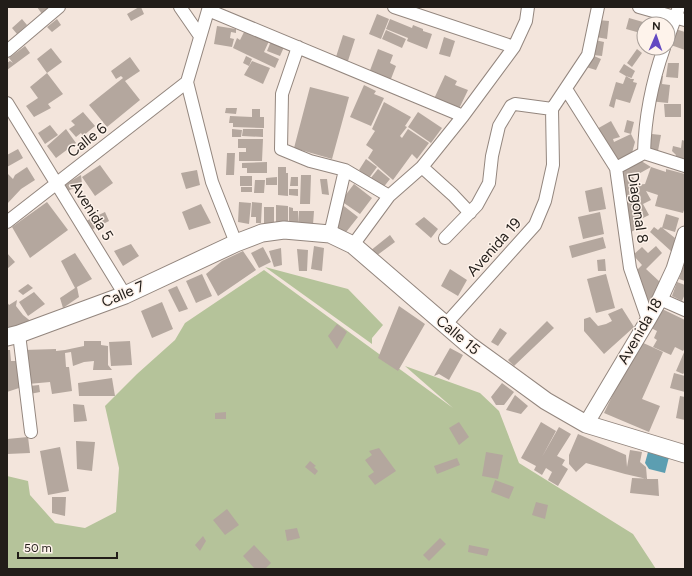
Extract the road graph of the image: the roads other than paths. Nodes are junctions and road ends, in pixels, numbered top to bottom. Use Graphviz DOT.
graph roads {
  1 [pos="60,7"];
  2 [pos="180,7"];
  3 [pos="394,7"];
  4 [pos="528,7"];
  5 [pos="598,7"];
  6 [pos="639,7"];
  7 [pos="208,8"];
  8 [pos="680,15"];
  9 [pos="200,36"];
  10 [pos="298,47"];
  11 [pos="514,47"];
  12 [pos="7,51"];
  13 [pos="661,56"];
  14 [pos="187,82"];
  15 [pos="566,89"];
  16 [pos="7,103"];
  17 [pos="552,109"];
  18 [pos="463,116"];
  19 [pos="644,153"];
  20 [pos="685,166"];
  21 [pos="422,167"];
  22 [pos="616,168"];
  23 [pos="345,170"];
  24 [pos="57,184"];
  25 [pos="389,196"];
  26 [pos="470,213"];
  27 [pos="7,222"];
  28 [pos="330,234"];
  29 [pos="685,234"];
  30 [pos="445,238"];
  31 [pos="236,243"];
  32 [pos="353,245"];
  33 [pos="125,295"];
  34 [pos="660,298"];
  35 [pos="685,310"];
  36 [pos="648,320"];
  37 [pos="445,324"];
  38 [pos="13,336"];
  39 [pos="586,424"];
  40 [pos="31,432"];
  41 [pos="685,454"];
  1 -- 12 [label="street"];
  2 -- 9 [label="street"];
  3 -- 11 [label="street"];
  4 -- 11 [label="street"];
  5 -- 15 [label="street"];
  6 -- 8 [label="street"];
  7 -- 9 [label="street"];
  7 -- 10 [label="street"];
  9 -- 14 [label="street"];
  10 -- 18 [label="street"];
  10 -- 23 [label="street"];
  11 -- 18 [label="street"];
  13 -- 19 [label="street"];
  14 -- 24 [label="street, Calle 6"];
  14 -- 31 [label="street"];
  15 -- 17 [label="street"];
  15 -- 22 [label="street, Diagonal 8"];
  16 -- 24 [label="street, Avenida 5"];
  17 -- 26 [label="street"];
  17 -- 37 [label="street, Avenida 19"];
  18 -- 21 [label="street"];
  19 -- 20 [label="street"];
  19 -- 22 [label="street"];
  21 -- 25 [label="street"];
  21 -- 26 [label="street"];
  22 -- 36 [label="street, Diagonal 8"];
  23 -- 25 [label="street"];
  23 -- 28 [label="street"];
  24 -- 27 [label="street, Calle 6"];
  24 -- 33 [label="street, Avenida 5"];
  25 -- 32 [label="street"];
  26 -- 30 [label="street"];
  28 -- 31 [label="main road, Calle 15"];
  28 -- 32 [label="main road, Calle 15"];
  29 -- 34 [label="street, Avenida 18"];
  31 -- 33 [label="main road, Calle 7"];
  32 -- 37 [label="main road, Calle 15"];
  33 -- 38 [label="main road, Calle 7"];
  34 -- 35 [label="street"];
  34 -- 36 [label="street, Avenida 18"];
  36 -- 39 [label="street, Avenida 18"];
  37 -- 39 [label="main road, Calle 15"];
  38 -- 40 [label="street"];
  39 -- 41 [label="main road, Calle 15"];
}
